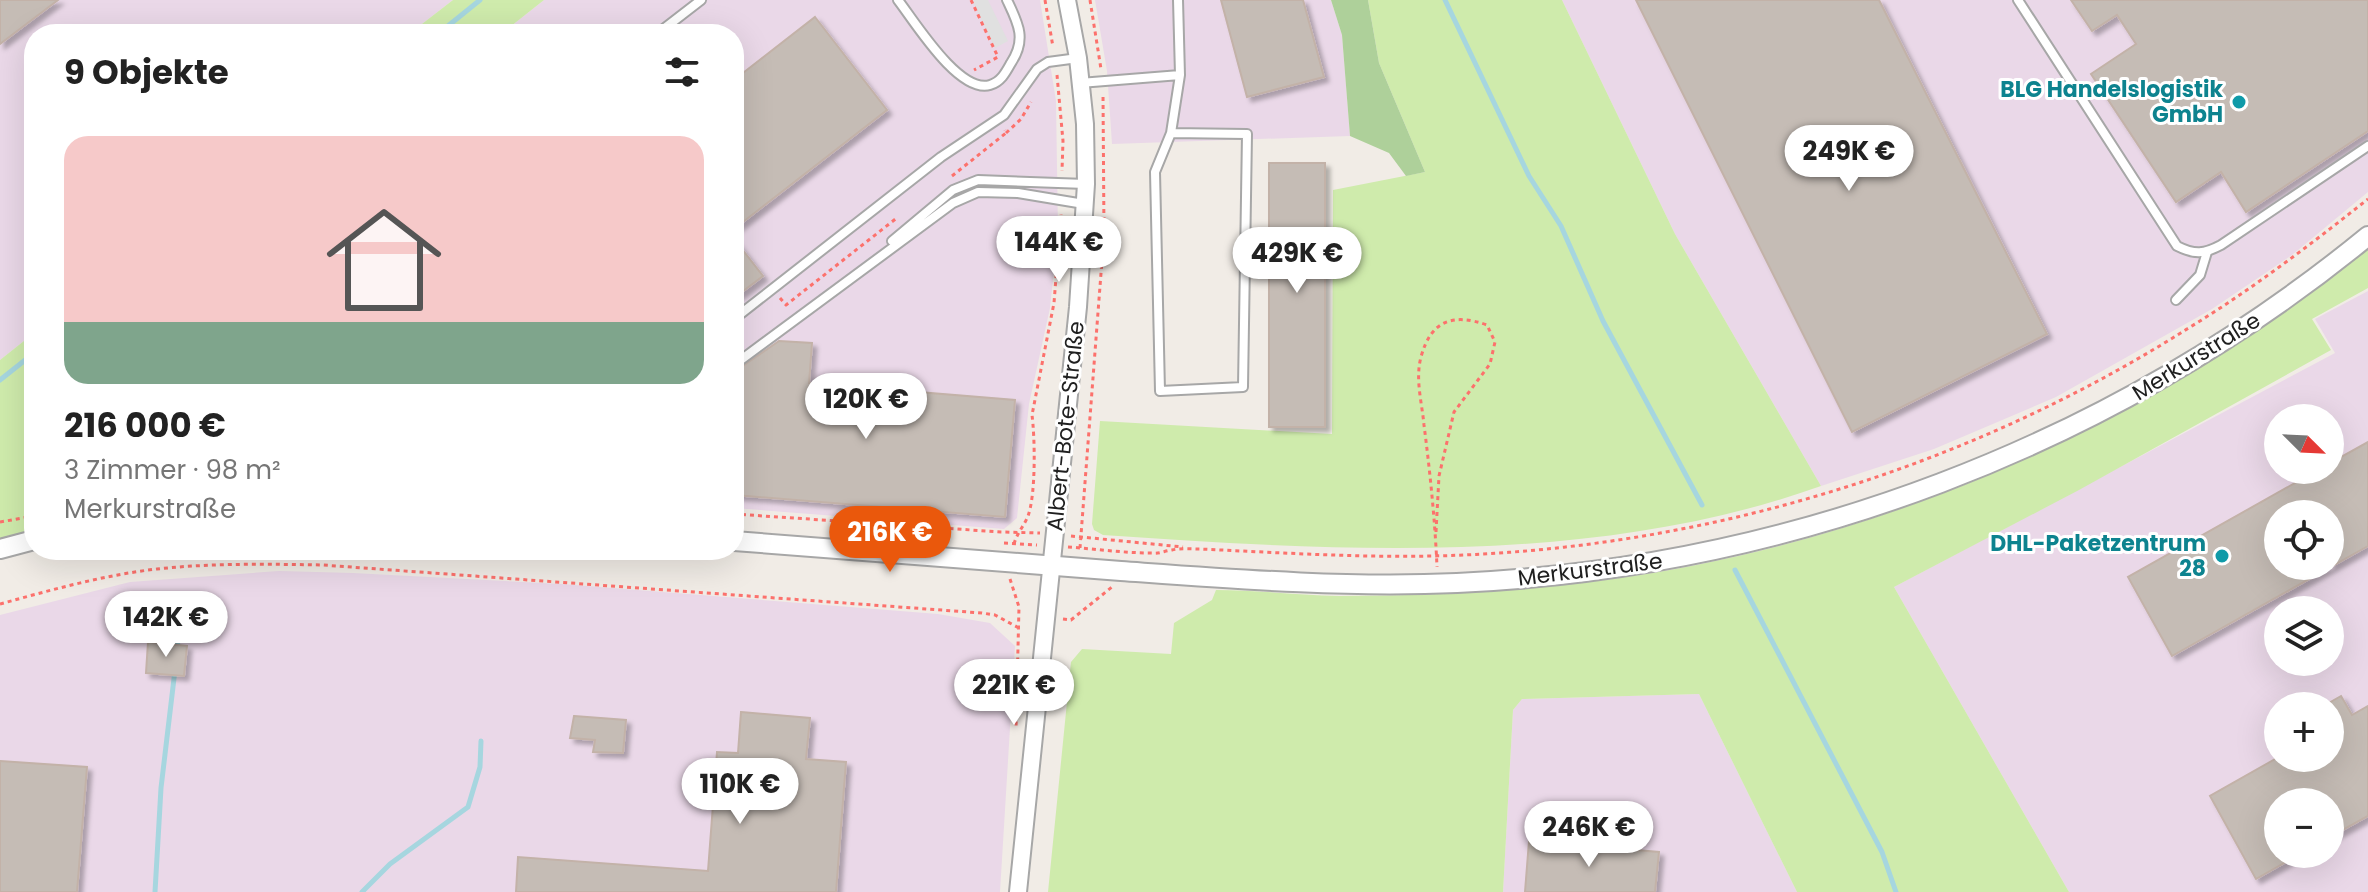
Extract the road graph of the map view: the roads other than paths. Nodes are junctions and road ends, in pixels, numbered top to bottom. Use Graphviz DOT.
graph roads {
  1 [pos="701,0"];
  2 [pos="898,0"];
  3 [pos="1007,0"];
  4 [pos="1067,0"];
  5 [pos="1178,0"];
  6 [pos="2018,0"];
  7 [pos="670,24"];
  8 [pos="1078,58"];
  9 [pos="1180,75"];
  10 [pos="1080,83"];
  11 [pos="1171,133"];
  12 [pos="2368,146"];
  13 [pos="1086,184"];
  14 [pos="1084,204"];
  15 [pos="2368,236"];
  16 [pos="2207,252"];
  17 [pos="836,288"];
  18 [pos="2176,300"];
  19 [pos="744,311"];
  20 [pos="744,357"];
  21 [pos="744,542"];
  22 [pos="24,543"];
  23 [pos="0,549"];
  24 [pos="1050,566"];
  25 [pos="1018,892"];
  1 -- 7 [label="lane"];
  2 -- 3 [label="lane"];
  4 -- 8 [label="street, Albert-Bote-Straße"];
  5 -- 9 [label="lane"];
  6 -- 16 [label="lane"];
  8 -- 10 [label="street, Albert-Bote-Straße"];
  8 -- 19 [label="lane"];
  9 -- 10 [label="lane"];
  9 -- 11 [label="lane"];
  10 -- 13 [label="street, Albert-Bote-Straße"];
  11 -- 11 [label="lane"];
  12 -- 16 [label="lane"];
  13 -- 14 [label="street, Albert-Bote-Straße"];
  13 -- 17 [label="lane"];
  14 -- 17 [label="lane"];
  14 -- 24 [label="street, Albert-Bote-Straße"];
  15 -- 24 [label="street, Merkurstraße"];
  16 -- 18 [label="lane"];
  17 -- 20 [label="lane"];
  21 -- 24 [label="street, Merkurstraße"];
  22 -- 23 [label="street"];
  24 -- 25 [label="street, Albert-Bote-Straße"];
}
